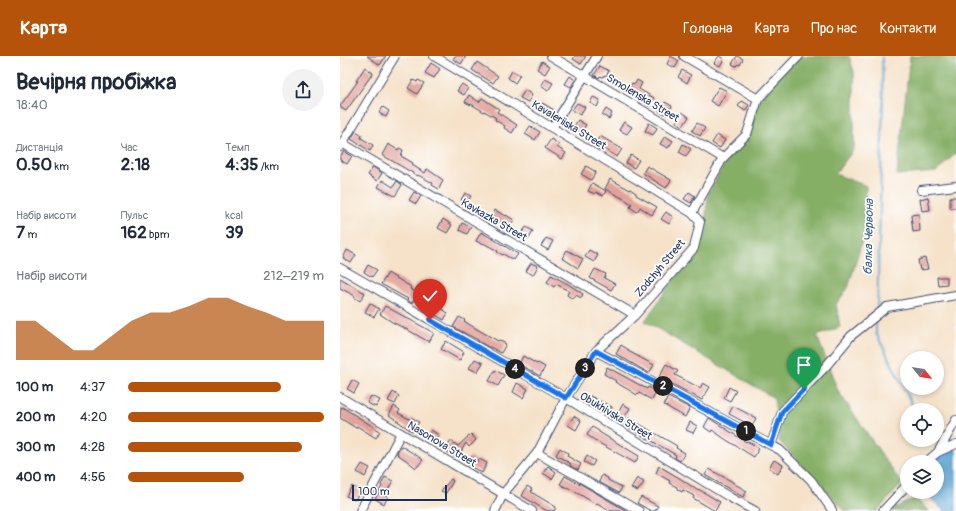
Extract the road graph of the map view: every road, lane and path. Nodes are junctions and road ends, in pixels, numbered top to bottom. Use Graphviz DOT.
graph roads {
  1 [pos="395,56"];
  2 [pos="434,56"];
  3 [pos="551,56"];
  4 [pos="597,56"];
  5 [pos="684,56"];
  6 [pos="799,56"];
  7 [pos="585,76"];
  8 [pos="758,98"];
  9 [pos="552,128"];
  10 [pos="341,145"];
  11 [pos="723,158"];
  12 [pos="956,186"];
  13 [pos="922,190"];
  14 [pos="692,213"];
  15 [pos="340,268"];
  16 [pos="956,295"];
  17 [pos="635,315"];
  18 [pos="596,351"];
  19 [pos="340,397"];
  20 [pos="566,398"];
  21 [pos="956,420"];
  22 [pos="401,433"];
  23 [pos="956,444"];
  24 [pos="771,445"];
  25 [pos="938,452"];
  26 [pos="537,453"];
  27 [pos="934,455"];
  28 [pos="900,493"];
  29 [pos="503,494"];
  30 [pos="360,511"];
  31 [pos="495,511"];
  32 [pos="532,511"];
  33 [pos="639,511"];
  34 [pos="755,511"];
  35 [pos="831,511"];
  36 [pos="883,511"];
  1 -- 10 [label="street"];
  2 -- 9 [label="street, Kavaleriiska Street"];
  3 -- 7 [label="street, Smolenska Street"];
  4 -- 7 [label="street"];
  5 -- 8 [label="street"];
  6 -- 8 [label="street"];
  7 -- 9 [label="street"];
  7 -- 11 [label="street, Smolenska Street"];
  8 -- 11 [label="street"];
  9 -- 14 [label="street, Kavaleriiska Street"];
  10 -- 17 [label="street, Kavkazka Street"];
  11 -- 14 [label="street"];
  12 -- 13 [label="street"];
  14 -- 17 [label="street, Zodchyh Street"];
  15 -- 20 [label="street, Obukhivska Street"];
  16 -- 24 [label="street"];
  17 -- 18 [label="street"];
  18 -- 20 [label="street"];
  18 -- 24 [label="street"];
  19 -- 22 [label="street, Nasonova Street"];
  20 -- 26 [label="street"];
  20 -- 34 [label="street, Obukhivska Street"];
  21 -- 25 [label="street"];
  22 -- 29 [label="street, Nasonova Street"];
  22 -- 30 [label="street"];
  23 -- 25 [label="street"];
  24 -- 35 [label="street"];
  25 -- 27 [label="street"];
  26 -- 29 [label="street"];
  26 -- 33 [label="street"];
  28 -- 36 [label="street"];
  29 -- 31 [label="street"];
  29 -- 32 [label="street, Nasonova Street"];
}
